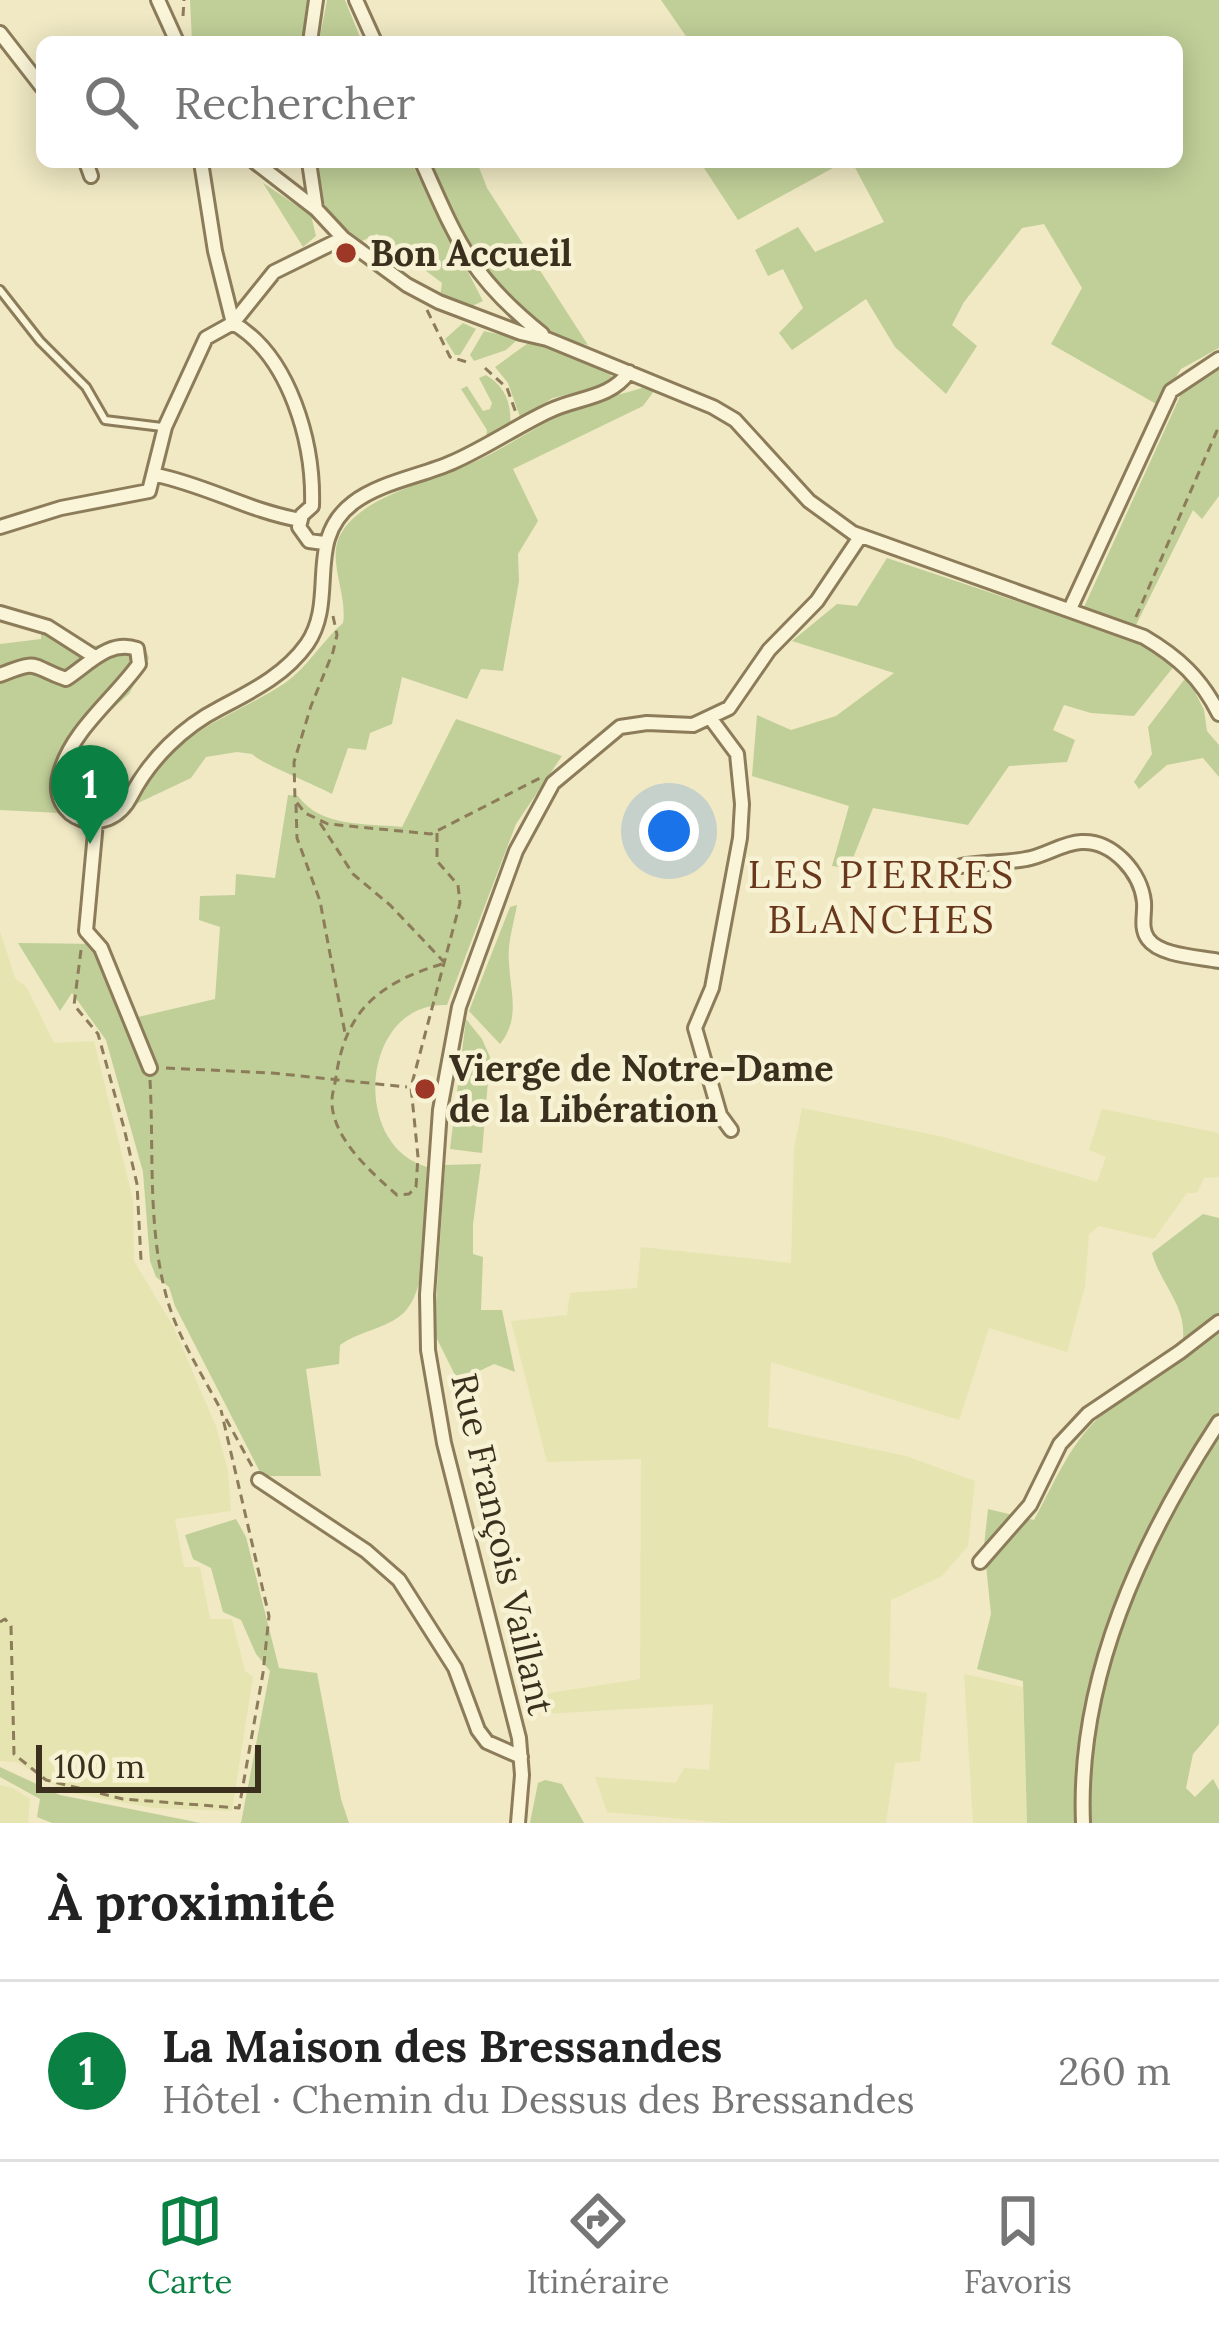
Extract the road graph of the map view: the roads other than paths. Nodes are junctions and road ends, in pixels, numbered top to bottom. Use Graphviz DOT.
graph roads {
  1 [pos="158,0"];
  2 [pos="316,0"];
  3 [pos="356,0"];
  4 [pos="0,33"];
  5 [pos="173,36"];
  6 [pos="311,36"];
  7 [pos="371,36"];
  8 [pos="36,78"];
  9 [pos="202,168"];
  10 [pos="263,168"];
  11 [pos="310,168"];
  12 [pos="425,168"];
  13 [pos="316,209"];
  14 [pos="343,238"];
  15 [pos="0,290"];
  16 [pos="490,290"];
  17 [pos="470,315"];
  18 [pos="233,323"];
  19 [pos="548,339"];
  20 [pos="1219,359"];
  21 [pos="629,372"];
  22 [pos="165,427"];
  23 [pos="156,475"];
  24 [pos="312,506"];
  25 [pos="337,519"];
  26 [pos="300,520"];
  27 [pos="0,527"];
  28 [pos="860,537"];
  29 [pos="324,544"];
  30 [pos="1070,609"];
  31 [pos="0,613"];
  32 [pos="95,657"];
  33 [pos="1190,670"];
  34 [pos="0,675"];
  35 [pos="1219,687"];
  36 [pos="1219,714"];
  37 [pos="711,719"];
  38 [pos="96,822"];
  39 [pos="961,866"];
  40 [pos="1219,961"];
  41 [pos="149,1068"];
  42 [pos="731,1130"];
  43 [pos="1219,1322"];
  44 [pos="1219,1422"];
  45 [pos="259,1480"];
  46 [pos="980,1562"];
  47 [pos="521,1757"];
  48 [pos="518,1823"];
  49 [pos="1083,1823"];
  1 -- 5 [label="street"];
  2 -- 6 [label="street"];
  3 -- 7 [label="street"];
  4 -- 8 [label="street"];
  9 -- 18 [label="street"];
  10 -- 13 [label="street"];
  11 -- 13 [label="street"];
  12 -- 16 [label="street"];
  13 -- 14 [label="street"];
  14 -- 17 [label="street"];
  14 -- 18 [label="street"];
  15 -- 22 [label="lane"];
  16 -- 17 [label="street"];
  16 -- 19 [label="street"];
  17 -- 19 [label="street"];
  18 -- 22 [label="street"];
  18 -- 24 [label="street"];
  19 -- 21 [label="street"];
  20 -- 30 [label="street"];
  21 -- 25 [label="street"];
  21 -- 28 [label="street"];
  22 -- 23 [label="street"];
  23 -- 26 [label="street"];
  23 -- 27 [label="street"];
  24 -- 25 [label="street"];
  24 -- 26 [label="street"];
  25 -- 29 [label="street"];
  26 -- 29 [label="street"];
  28 -- 30 [label="street"];
  28 -- 37 [label="street"];
  29 -- 38 [label="street"];
  30 -- 33 [label="street"];
  31 -- 32 [label="street"];
  32 -- 34 [label="street"];
  32 -- 38 [label="street"];
  33 -- 35 [label="street"];
  33 -- 36 [label="street"];
  37 -- 42 [label="street"];
  37 -- 47 [label="street, Rue François Vaillant"];
  38 -- 41 [label="street"];
  39 -- 40 [label="street"];
  43 -- 46 [label="street"];
  44 -- 49 [label="street"];
  45 -- 47 [label="street"];
  47 -- 48 [label="street, Rue François Vaillant"];
}
